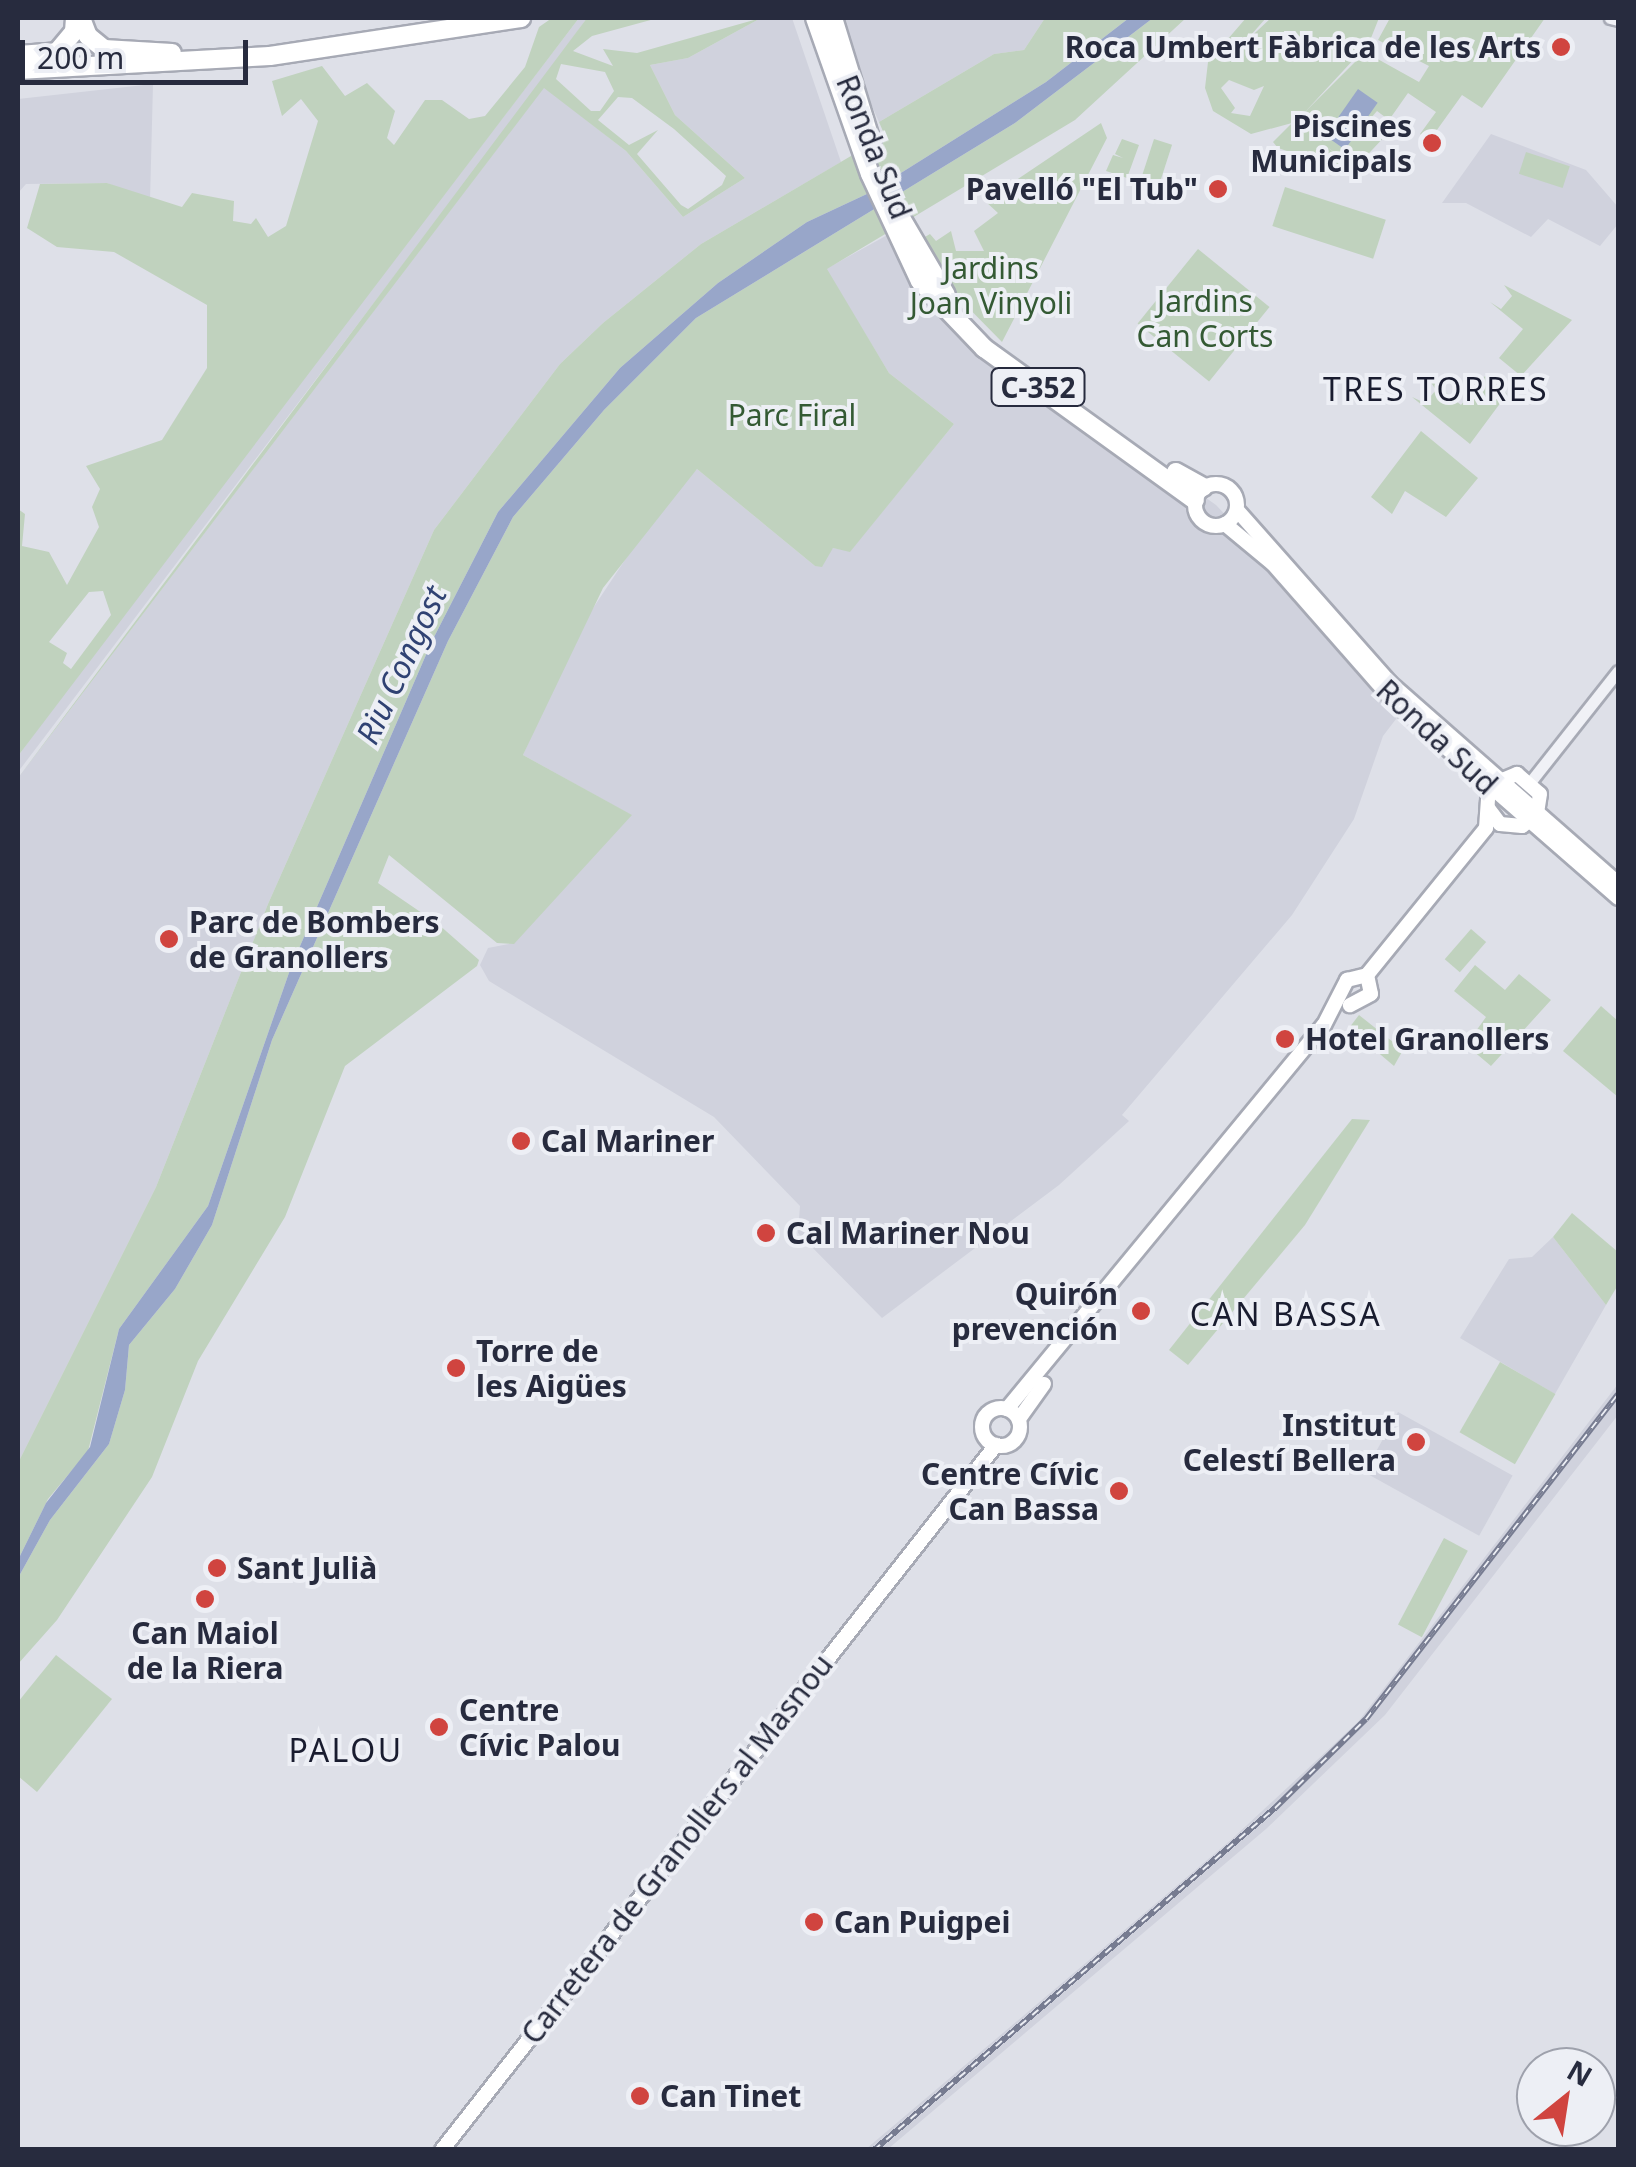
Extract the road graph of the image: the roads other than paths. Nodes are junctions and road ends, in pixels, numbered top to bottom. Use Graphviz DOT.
graph roads {
  1 [pos="78,18"];
  2 [pos="466,18"];
  3 [pos="514,18"];
  4 [pos="1610,18"];
  5 [pos="1618,20"];
  6 [pos="822,24"];
  7 [pos="172,53"];
  8 [pos="18,57"];
  9 [pos="93,68"];
  10 [pos="18,70"];
  11 [pos="18,82"];
  12 [pos="919,271"];
  13 [pos="943,322"];
  14 [pos="1199,494"];
  15 [pos="1236,510"];
  16 [pos="1225,524"];
  17 [pos="1618,671"];
  18 [pos="1532,780"];
  19 [pos="1494,784"];
  20 [pos="1488,808"];
  21 [pos="1534,818"];
  22 [pos="1500,824"];
  23 [pos="1618,883"];
  24 [pos="1618,898"];
  25 [pos="1370,977"];
  26 [pos="1346,1001"];
  27 [pos="1013,1414"];
  28 [pos="991,1441"];
  29 [pos="442,2150"];
  1 -- 7 [label="highway"];
  1 -- 8 [label="highway"];
  2 -- 7 [label="highway"];
  3 -- 9 [label="highway"];
  4 -- 5 [label="street"];
  6 -- 12 [label="highway, Ronda Sud / C-352"];
  7 -- 8 [label="highway"];
  9 -- 10 [label="highway"];
  9 -- 11 [label="highway"];
  12 -- 13 [label="highway"];
  12 -- 14 [label="highway, Ronda Sud / C-352"];
  12 -- 14 [label="highway, Ronda Sud / C-352"];
  14 -- 15 [label="main road, C-352"];
  14 -- 16 [label="main road, C-352"];
  15 -- 16 [label="main road"];
  15 -- 19 [label="main road, Ronda Sud / C-352"];
  16 -- 19 [label="main road, Ronda Sud / C-352"];
  17 -- 18 [label="street"];
  18 -- 19 [label="main road"];
  18 -- 21 [label="main road"];
  19 -- 20 [label="main road"];
  19 -- 21 [label="main road, Ronda Sud / C-352"];
  20 -- 22 [label="main road"];
  20 -- 25 [label="main road"];
  21 -- 22 [label="main road"];
  21 -- 23 [label="main road, Ronda Sud / C-352"];
  21 -- 24 [label="main road, Ronda Sud / C-352"];
  22 -- 25 [label="main road"];
  25 -- 26 [label="main road"];
  25 -- 26 [label="main road"];
  26 -- 27 [label="main road"];
  27 -- 28 [label="main road"];
  27 -- 28 [label="main road"];
  28 -- 29 [label="main road, Carretera de Granollers al Masnou"];
}
